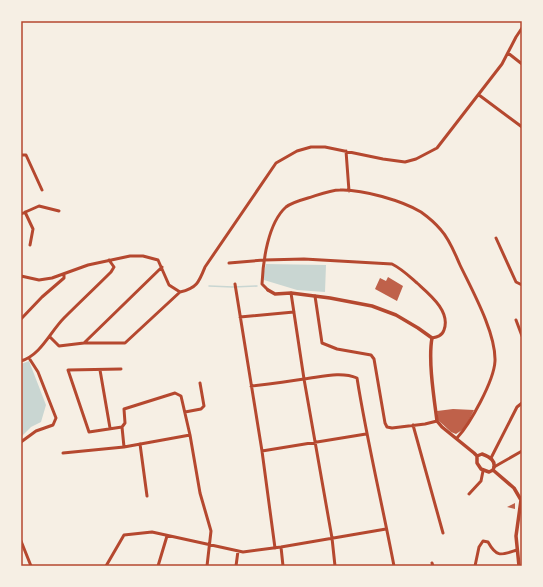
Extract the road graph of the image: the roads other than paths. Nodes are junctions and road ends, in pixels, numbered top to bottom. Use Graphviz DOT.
graph roads {
  1 [pos="522,28"];
  2 [pos="508,53"];
  3 [pos="522,64"];
  4 [pos="479,95"];
  5 [pos="522,127"];
  6 [pos="346,152"];
  7 [pos="21,155"];
  8 [pos="42,190"];
  9 [pos="349,190"];
  10 [pos="59,211"];
  11 [pos="25,212"];
  12 [pos="21,214"];
  13 [pos="496,238"];
  14 [pos="30,245"];
  15 [pos="109,260"];
  16 [pos="264,260"];
  17 [pos="229,263"];
  18 [pos="162,267"];
  19 [pos="64,274"];
  20 [pos="21,276"];
  21 [pos="522,285"];
  22 [pos="235,286"];
  23 [pos="268,290"];
  24 [pos="180,292"];
  25 [pos="292,293"];
  26 [pos="315,296"];
  27 [pos="294,312"];
  28 [pos="240,317"];
  29 [pos="21,319"];
  30 [pos="516,320"];
  31 [pos="522,336"];
  32 [pos="50,337"];
  33 [pos="432,338"];
  34 [pos="84,343"];
  35 [pos="29,358"];
  36 [pos="21,361"];
  37 [pos="121,369"];
  38 [pos="100,370"];
  39 [pos="304,379"];
  40 [pos="200,382"];
  41 [pos="251,386"];
  42 [pos="522,403"];
  43 [pos="185,412"];
  44 [pos="436,420"];
  45 [pos="413,425"];
  46 [pos="122,426"];
  47 [pos="110,428"];
  48 [pos="366,434"];
  49 [pos="190,435"];
  50 [pos="456,438"];
  51 [pos="21,442"];
  52 [pos="314,442"];
  53 [pos="140,444"];
  54 [pos="124,447"];
  55 [pos="262,451"];
  56 [pos="522,451"];
  57 [pos="63,453"];
  58 [pos="477,456"];
  59 [pos="491,458"];
  60 [pos="494,468"];
  61 [pos="484,471"];
  62 [pos="469,494"];
  63 [pos="147,496"];
  64 [pos="522,500"];
  65 [pos="522,520"];
  66 [pos="518,522"];
  67 [pos="386,529"];
  68 [pos="443,533"];
  69 [pos="167,536"];
  70 [pos="332,538"];
  71 [pos="21,542"];
  72 [pos="210,546"];
  73 [pos="281,547"];
  74 [pos="275,548"];
  75 [pos="517,550"];
  76 [pos="238,551"];
  77 [pos="520,558"];
  78 [pos="31,566"];
  79 [pos="107,566"];
  80 [pos="158,566"];
  81 [pos="207,566"];
  82 [pos="236,566"];
  83 [pos="283,566"];
  84 [pos="335,566"];
  85 [pos="394,566"];
  86 [pos="475,566"];
  87 [pos="519,566"];
  1 -- 2 [label="street"];
  2 -- 3 [label="street"];
  2 -- 4 [label="street"];
  4 -- 5 [label="street"];
  4 -- 6 [label="street"];
  6 -- 9 [label="street"];
  6 -- 24 [label="street"];
  7 -- 8 [label="street"];
  9 -- 16 [label="street"];
  9 -- 50 [label="street"];
  10 -- 11 [label="street"];
  11 -- 12 [label="street"];
  11 -- 14 [label="street"];
  13 -- 21 [label="street"];
  15 -- 18 [label="street"];
  15 -- 19 [label="street"];
  15 -- 32 [label="street"];
  16 -- 17 [label="street"];
  16 -- 23 [label="street"];
  16 -- 33 [label="street"];
  18 -- 24 [label="street"];
  18 -- 34 [label="street"];
  19 -- 20 [label="street"];
  19 -- 29 [label="street"];
  22 -- 28 [label="street"];
  23 -- 25 [label="street"];
  24 -- 34 [label="street"];
  25 -- 26 [label="street"];
  25 -- 27 [label="street"];
  26 -- 33 [label="street"];
  26 -- 45 [label="street"];
  27 -- 28 [label="street"];
  27 -- 39 [label="street"];
  28 -- 41 [label="street"];
  30 -- 31 [label="street"];
  32 -- 34 [label="street"];
  32 -- 35 [label="street"];
  33 -- 44 [label="street"];
  35 -- 36 [label="street"];
  35 -- 51 [label="street"];
  37 -- 38 [label="street"];
  38 -- 47 [label="street"];
  38 -- 47 [label="street"];
  39 -- 41 [label="street"];
  39 -- 48 [label="street"];
  39 -- 52 [label="street"];
  40 -- 43 [label="street"];
  41 -- 55 [label="street"];
  42 -- 59 [label="street"];
  43 -- 46 [label="street"];
  43 -- 49 [label="street"];
  44 -- 45 [label="street"];
  44 -- 50 [label="street"];
  45 -- 68 [label="street"];
  46 -- 47 [label="street"];
  46 -- 54 [label="street"];
  48 -- 52 [label="street"];
  48 -- 67 [label="street"];
  49 -- 53 [label="street"];
  49 -- 72 [label="street"];
  50 -- 58 [label="street"];
  52 -- 55 [label="street"];
  52 -- 70 [label="street"];
  53 -- 54 [label="street"];
  53 -- 63 [label="street"];
  54 -- 57 [label="street"];
  55 -- 74 [label="street"];
  56 -- 60 [label="street"];
  58 -- 59 [label="street"];
  58 -- 61 [label="street"];
  59 -- 60 [label="street"];
  60 -- 61 [label="street"];
  60 -- 64 [label="street"];
  61 -- 62 [label="street"];
  64 -- 66 [label="street"];
  65 -- 66 [label="street"];
  66 -- 75 [label="street"];
  67 -- 70 [label="street"];
  67 -- 85 [label="street"];
  69 -- 72 [label="street"];
  69 -- 79 [label="street"];
  69 -- 80 [label="street"];
  70 -- 73 [label="street"];
  70 -- 84 [label="street"];
  71 -- 78 [label="street"];
  72 -- 76 [label="street"];
  72 -- 81 [label="street"];
  73 -- 74 [label="street"];
  73 -- 83 [label="street"];
  74 -- 76 [label="street"];
  75 -- 77 [label="street"];
  75 -- 86 [label="street"];
  76 -- 82 [label="street"];
  77 -- 87 [label="street"];
}
